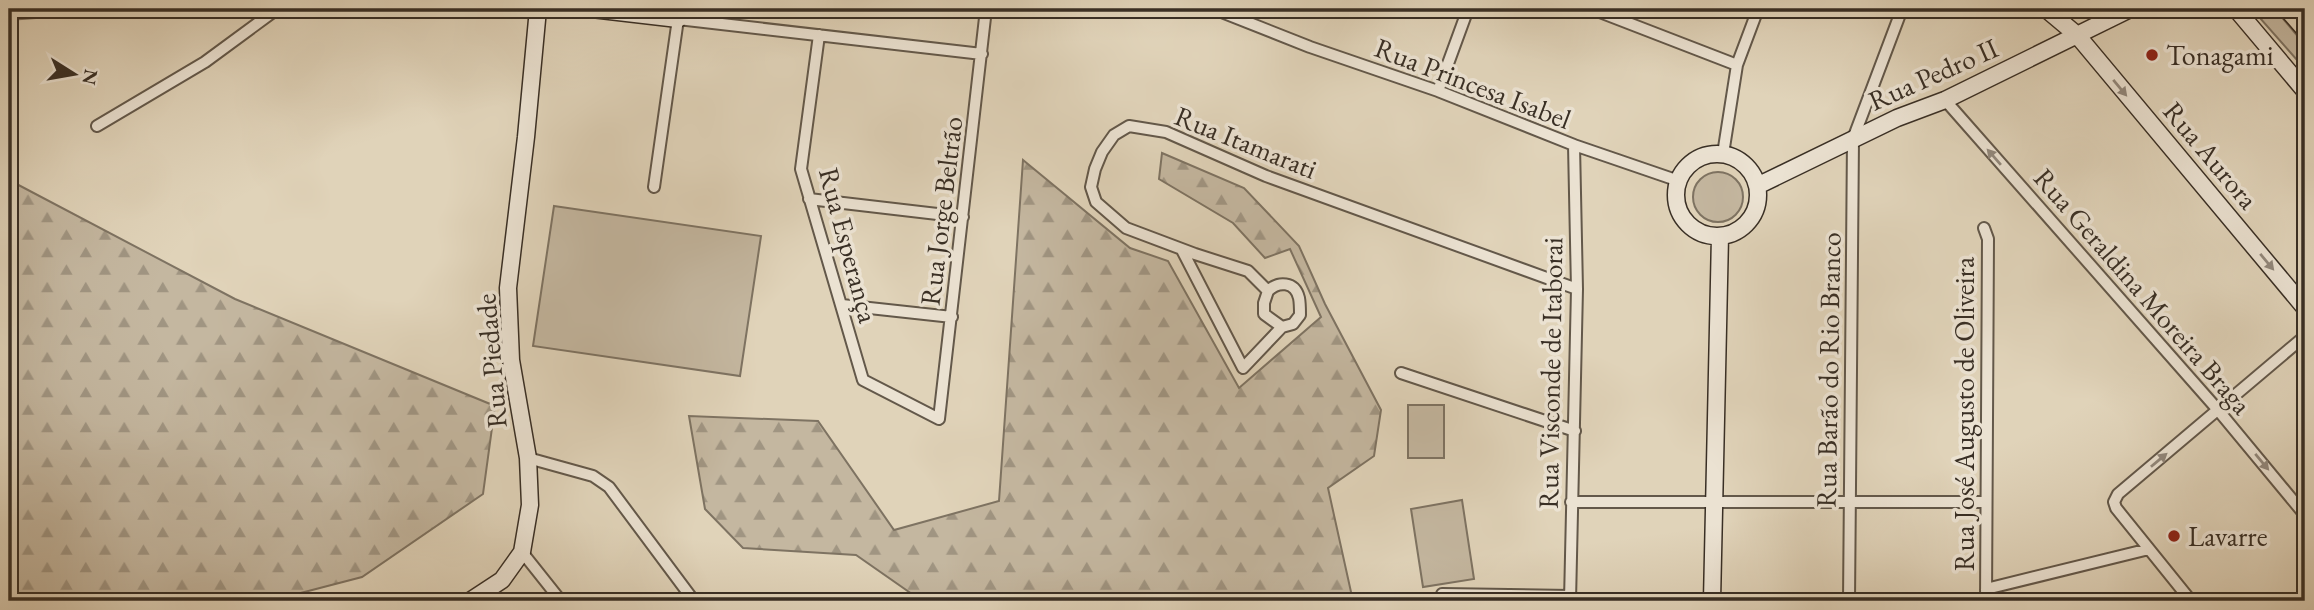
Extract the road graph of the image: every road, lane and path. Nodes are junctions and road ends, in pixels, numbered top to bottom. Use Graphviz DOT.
graph roads {
  1 [pos="277,9"];
  2 [pos="538,9"];
  3 [pos="592,9"];
  4 [pos="986,9"];
  5 [pos="1214,9"];
  6 [pos="1468,9"];
  7 [pos="1592,9"];
  8 [pos="1758,9"];
  9 [pos="1902,9"];
  10 [pos="2046,9"];
  11 [pos="2130,9"];
  12 [pos="2236,9"];
  13 [pos="2290,9"];
  14 [pos="1611,12"];
  15 [pos="678,14"];
  16 [pos="2305,26"];
  17 [pos="819,35"];
  18 [pos="2077,36"];
  19 [pos="982,54"];
  20 [pos="1737,65"];
  21 [pos="1438,91"];
  22 [pos="2305,91"];
  23 [pos="1945,100"];
  24 [pos="97,126"];
  25 [pos="1853,139"];
  26 [pos="1574,145"];
  27 [pos="1723,154"];
  28 [pos="1679,181"];
  29 [pos="1757,186"];
  30 [pos="654,187"];
  31 [pos="809,199"];
  32 [pos="964,217"];
  33 [pos="1984,228"];
  34 [pos="1720,236"];
  35 [pos="1182,250"];
  36 [pos="1577,289"];
  37 [pos="1268,291"];
  38 [pos="842,305"];
  39 [pos="2305,308"];
  40 [pos="952,317"];
  41 [pos="1282,327"];
  42 [pos="2305,335"];
  43 [pos="1401,373"];
  44 [pos="2218,410"];
  45 [pos="939,419"];
  46 [pos="1575,431"];
  47 [pos="527,458"];
  48 [pos="1713,501"];
  49 [pos="1849,501"];
  50 [pos="1571,502"];
  51 [pos="1986,502"];
  52 [pos="2305,514"];
  53 [pos="2149,549"];
  54 [pos="522,552"];
  55 [pos="1986,589"];
  56 [pos="1442,594"];
  57 [pos="1570,599"];
  58 [pos="470,601"];
  59 [pos="561,601"];
  60 [pos="694,601"];
  61 [pos="1712,601"];
  62 [pos="1849,601"];
  63 [pos="1986,601"];
  64 [pos="2191,601"];
  1 -- 24 [label="street"];
  2 -- 47 [label="street, Rua Piedade"];
  3 -- 15 [label="street"];
  4 -- 19 [label="street, Rua Jorge Beltrão"];
  5 -- 21 [label="street, Rua Princesa Isabel"];
  6 -- 21 [label="street"];
  7 -- 14 [label="street"];
  8 -- 20 [label="street"];
  9 -- 25 [label="street"];
  10 -- 18 [label="street, Rua Aurora"];
  11 -- 18 [label="street, Rua Pedro II"];
  12 -- 22 [label="street"];
  13 -- 16 [label="highway"];
  14 -- 20 [label="street"];
  15 -- 17 [label="street"];
  15 -- 30 [label="street"];
  17 -- 19 [label="street"];
  17 -- 31 [label="street, Rua Esperança"];
  18 -- 23 [label="street, Rua Pedro II"];
  18 -- 39 [label="street, Rua Aurora, one-way"];
  19 -- 32 [label="street, Rua Jorge Beltrão"];
  20 -- 27 [label="street"];
  21 -- 26 [label="street, Rua Princesa Isabel"];
  23 -- 25 [label="street, Rua Pedro II"];
  44 -- 23 [label="street, Rua Geraldina Moreira Braga, one-way"];
  25 -- 29 [label="street, Rua Pedro II"];
  25 -- 49 [label="street, Rua Barão do Rio Branco"];
  26 -- 28 [label="street, Rua Princesa Isabel"];
  26 -- 36 [label="street, Rua Visconde de Itaborai"];
  27 -- 28 [label="street"];
  27 -- 29 [label="street"];
  28 -- 34 [label="street"];
  29 -- 34 [label="street"];
  31 -- 32 [label="street"];
  31 -- 38 [label="street, Rua Esperança"];
  32 -- 40 [label="street, Rua Jorge Beltrão"];
  33 -- 51 [label="street, Rua José Augusto de Oliveira"];
  34 -- 48 [label="street"];
  35 -- 36 [label="street, Rua Itamarati"];
  35 -- 37 [label="street, Rua Itamarati"];
  35 -- 41 [label="street"];
  36 -- 46 [label="street, Rua Visconde de Itaborai"];
  37 -- 41 [label="street"];
  37 -- 41 [label="street"];
  38 -- 40 [label="street"];
  38 -- 45 [label="street, Rua Esperança"];
  40 -- 45 [label="street, Rua Jorge Beltrão"];
  42 -- 44 [label="street"];
  43 -- 46 [label="street"];
  44 -- 52 [label="street, Rua Geraldina Moreira Braga, one-way"];
  53 -- 44 [label="street, one-way"];
  46 -- 50 [label="street, Rua Visconde de Itaborai"];
  47 -- 54 [label="street, Rua Piedade"];
  47 -- 60 [label="street"];
  48 -- 49 [label="street"];
  48 -- 50 [label="street"];
  48 -- 61 [label="street"];
  49 -- 51 [label="street"];
  49 -- 62 [label="street, Rua Barão do Rio Branco"];
  50 -- 57 [label="street, Rua Visconde de Itaborai"];
  51 -- 55 [label="street, Rua José Augusto de Oliveira"];
  53 -- 55 [label="street"];
  53 -- 64 [label="street"];
  54 -- 58 [label="street, Rua Piedade"];
  54 -- 59 [label="street"];
  55 -- 63 [label="street, Rua José Augusto de Oliveira"];
  56 -- 57 [label="street"];
}
